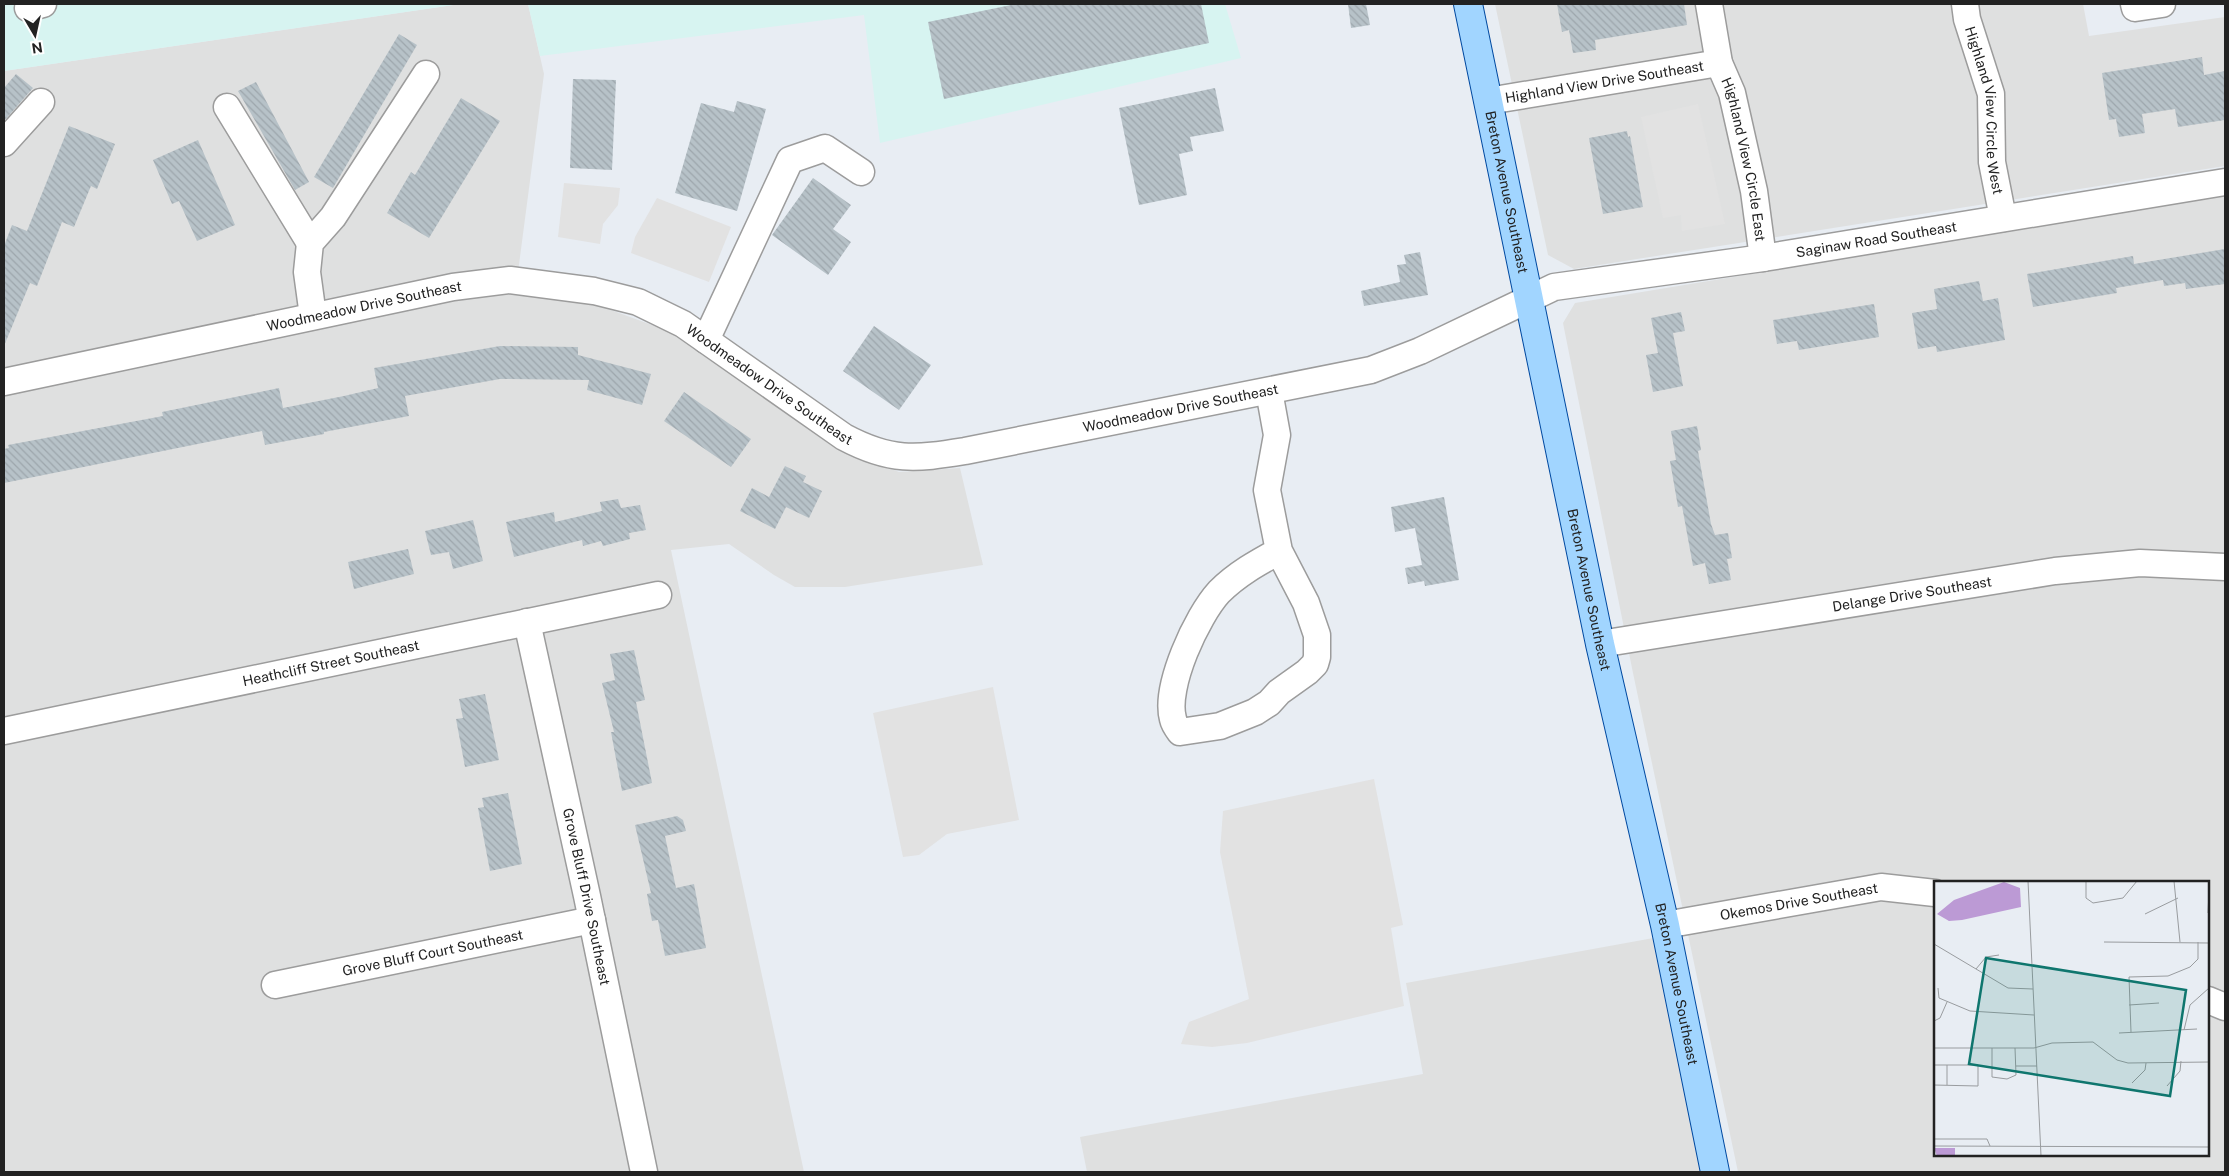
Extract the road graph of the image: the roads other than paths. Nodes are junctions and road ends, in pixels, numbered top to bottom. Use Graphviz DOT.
graph roads {
  1 [pos="1468,4"];
  2 [pos="1709,4"];
  3 [pos="1965,4"];
  4 [pos="2162,4"];
  5 [pos="2135,6"];
  6 [pos="1719,63"];
  7 [pos="426,74"];
  8 [pos="1488,101"];
  9 [pos="41,102"];
  10 [pos="227,107"];
  11 [pos="4,143"];
  12 [pos="860,172"];
  13 [pos="2225,182"];
  14 [pos="2003,218"];
  15 [pos="310,243"];
  16 [pos="1763,258"];
  17 [pos="1528,298"];
  18 [pos="313,316"];
  19 [pos="706,340"];
  20 [pos="4,382"];
  21 [pos="1269,390"];
  22 [pos="1279,551"];
  23 [pos="2225,567"];
  24 [pos="658,594"];
  25 [pos="527,622"];
  26 [pos="1600,644"];
  27 [pos="4,731"];
  28 [pos="1934,893"];
  29 [pos="592,920"];
  30 [pos="1665,925"];
  31 [pos="275,985"];
  32 [pos="2209,1000"];
  33 [pos="2225,1007"];
  34 [pos="644,1172"];
  35 [pos="1715,1172"];
  1 -- 8 [label="main road, Breton Avenue Southeast"];
  2 -- 6 [label="street, Highland View Circle East"];
  3 -- 14 [label="street, Highland View Circle West"];
  4 -- 5 [label="street"];
  6 -- 8 [label="street, Highland View Drive Southeast"];
  6 -- 16 [label="street, Highland View Circle East"];
  7 -- 15 [label="street"];
  8 -- 17 [label="main road, Breton Avenue Southeast"];
  9 -- 11 [label="street"];
  10 -- 15 [label="street"];
  12 -- 19 [label="street"];
  13 -- 14 [label="street, Saginaw Road Southeast"];
  14 -- 16 [label="street, Saginaw Road Southeast"];
  15 -- 18 [label="street"];
  16 -- 17 [label="street, Saginaw Road Southeast"];
  17 -- 21 [label="street, Woodmeadow Drive Southeast"];
  17 -- 26 [label="main road, Breton Avenue Southeast"];
  18 -- 19 [label="street, Woodmeadow Drive Southeast"];
  18 -- 20 [label="street, Woodmeadow Drive Southeast"];
  19 -- 21 [label="street, Woodmeadow Drive Southeast"];
  21 -- 22 [label="street"];
  22 -- 22 [label="street"];
  23 -- 26 [label="street, Delange Drive Southeast"];
  24 -- 25 [label="street, Heathcliff Street Southeast"];
  25 -- 27 [label="street, Heathcliff Street Southeast"];
  25 -- 29 [label="street, Grove Bluff Drive Southeast"];
  26 -- 30 [label="main road, Breton Avenue Southeast"];
  28 -- 30 [label="street, Okemos Drive Southeast"];
  29 -- 31 [label="street, Grove Bluff Court Southeast"];
  29 -- 34 [label="street, Grove Bluff Drive Southeast"];
  30 -- 35 [label="main road, Breton Avenue Southeast"];
  32 -- 33 [label="street"];
}
